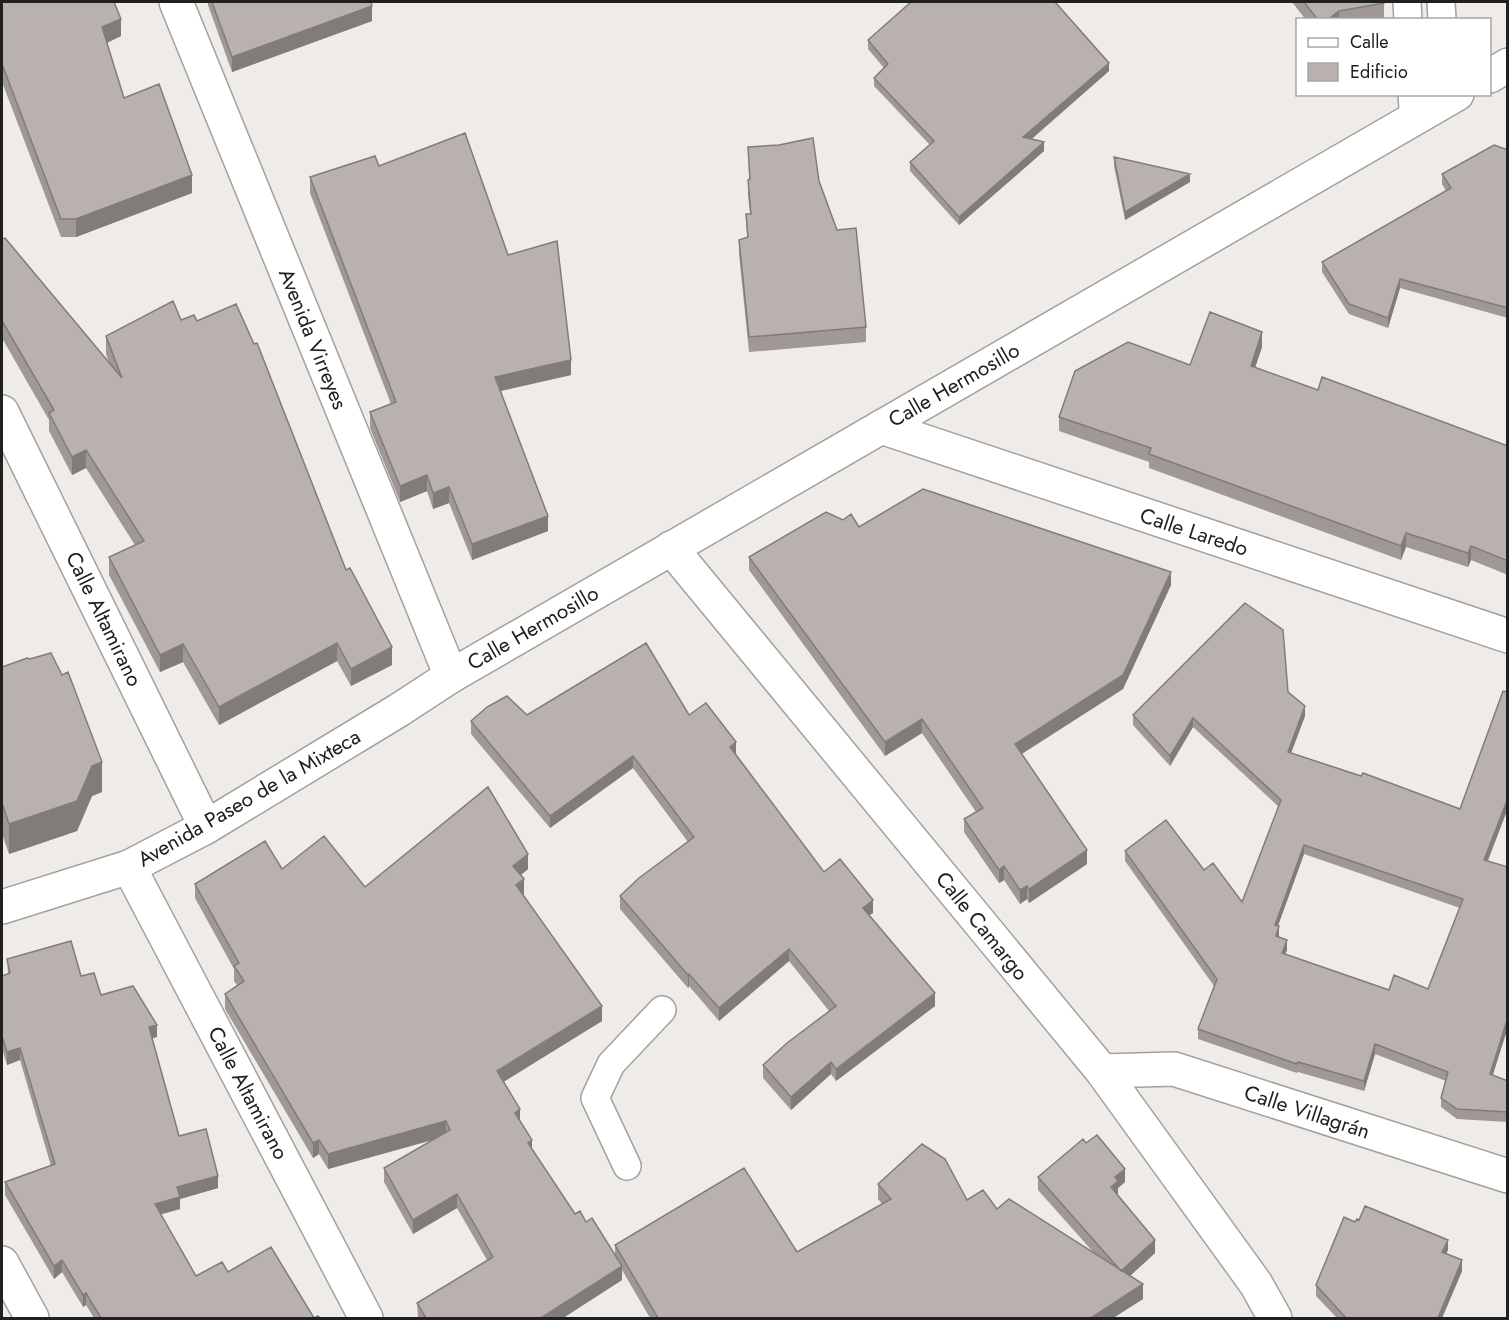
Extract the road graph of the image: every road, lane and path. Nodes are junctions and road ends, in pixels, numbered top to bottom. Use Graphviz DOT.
graph roads {
  1 [pos="176,2"];
  2 [pos="1407,2"];
  3 [pos="1441,2"];
  4 [pos="1408,18"];
  5 [pos="1442,18"];
  6 [pos="1508,65"];
  7 [pos="1491,76"];
  8 [pos="1491,77"];
  9 [pos="1508,84"];
  10 [pos="1451,96"];
  11 [pos="1413,108"];
  12 [pos="2,412"];
  13 [pos="881,427"];
  14 [pos="671,548"];
  15 [pos="1508,636"];
  16 [pos="451,676"];
  17 [pos="206,827"];
  18 [pos="129,867"];
  19 [pos="2,907"];
  20 [pos="662,1010"];
  21 [pos="1102,1071"];
  22 [pos="627,1166"];
  23 [pos="1508,1176"];
  24 [pos="2,1263"];
  25 [pos="32,1318"];
  26 [pos="366,1318"];
  27 [pos="1275,1318"];
  1 -- 16 [label="street, Avenida Virreyes"];
  2 -- 4 [label="lane"];
  3 -- 5 [label="lane"];
  6 -- 7 [label="street"];
  8 -- 9 [label="street"];
  10 -- 11 [label="street, Calle Hermosillo"];
  11 -- 13 [label="street, Calle Hermosillo"];
  12 -- 17 [label="street, Calle Altamirano"];
  13 -- 14 [label="street, Calle Hermosillo"];
  13 -- 15 [label="street, Calle Laredo"];
  14 -- 16 [label="street, Calle Hermosillo"];
  14 -- 21 [label="street, Calle Camargo"];
  16 -- 17 [label="street, Avenida Paseo de la Mixteca"];
  17 -- 18 [label="street, Avenida Paseo de la Mixteca"];
  18 -- 19 [label="street, Avenida Paseo de la Mixteca"];
  18 -- 26 [label="street, Calle Altamirano"];
  20 -- 22 [label="lane"];
  21 -- 23 [label="street, Calle Villagrán"];
  21 -- 27 [label="street, Calle Camargo"];
  24 -- 25 [label="street"];
}
